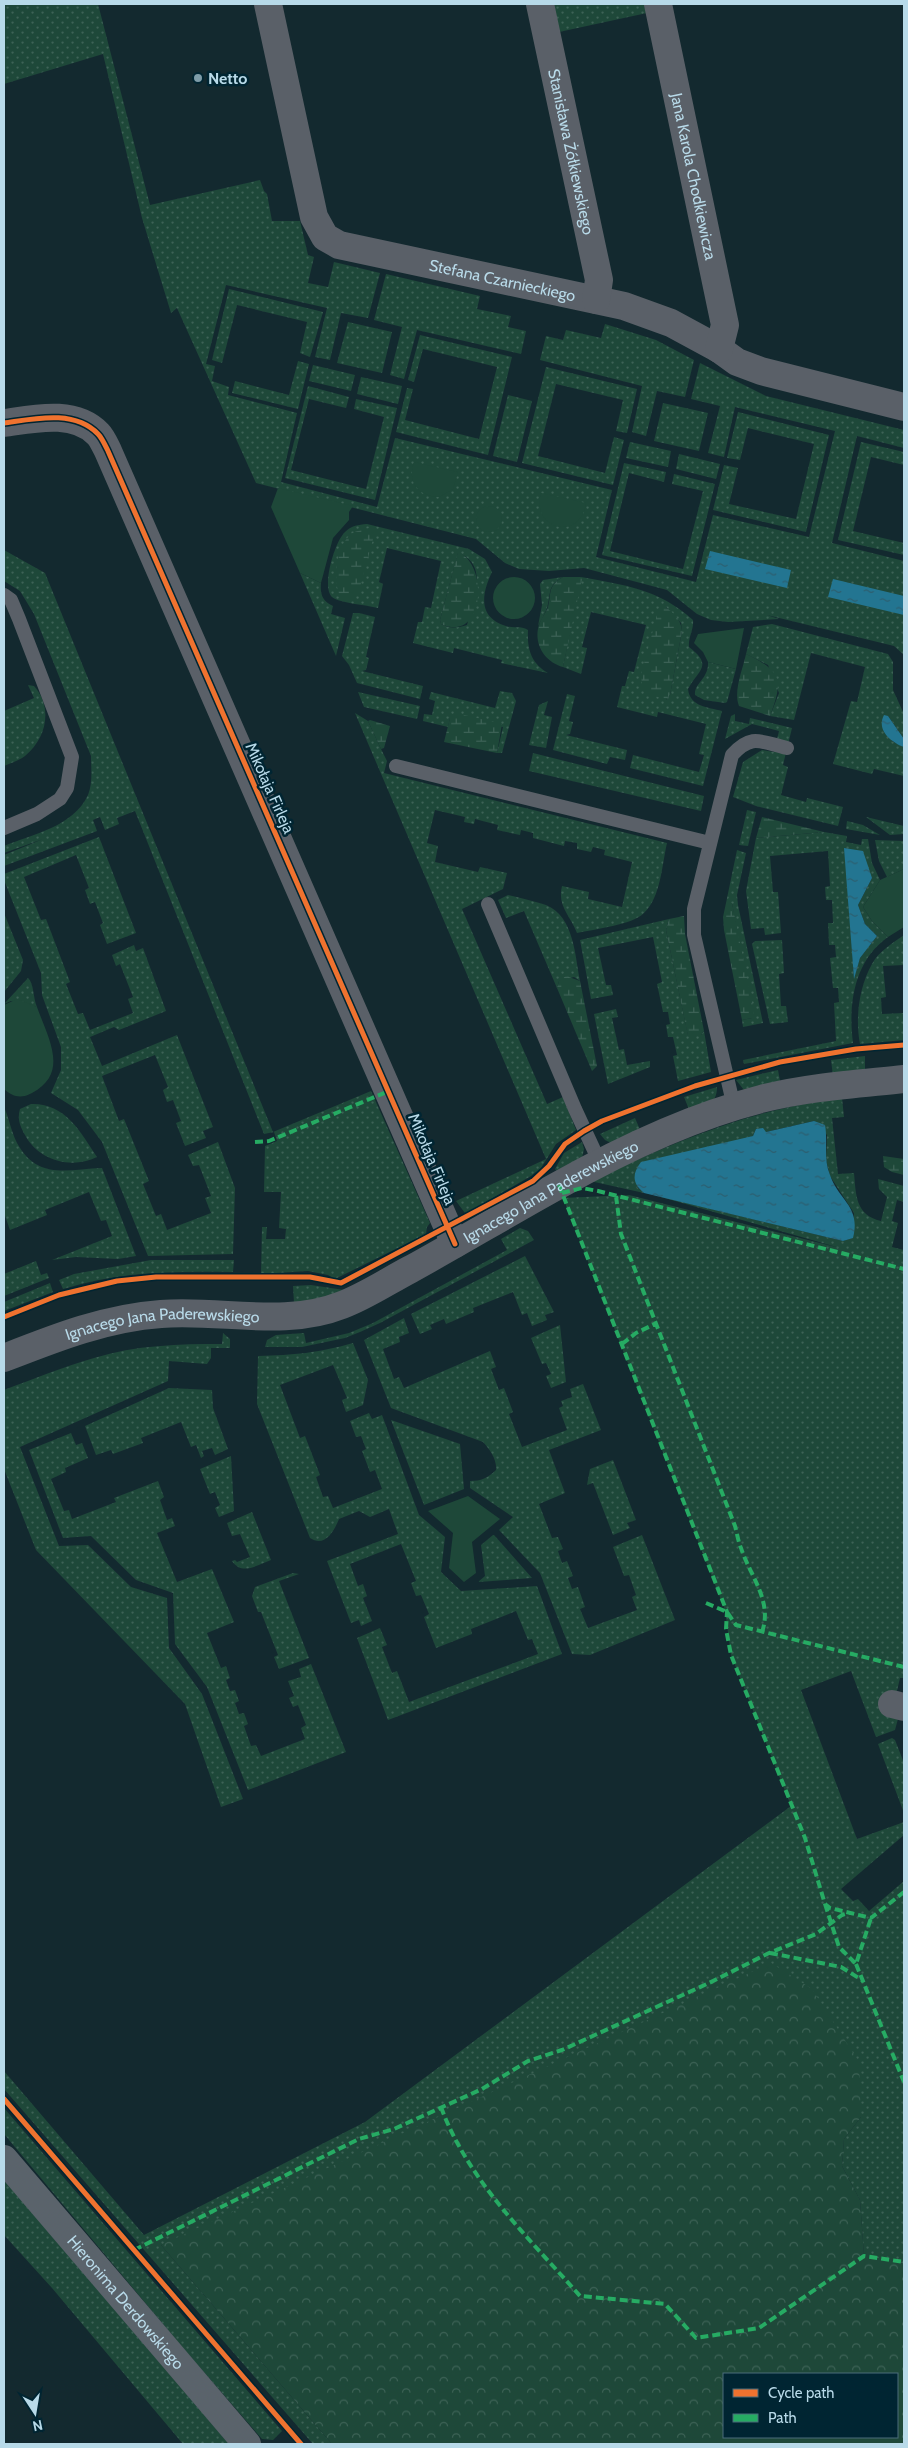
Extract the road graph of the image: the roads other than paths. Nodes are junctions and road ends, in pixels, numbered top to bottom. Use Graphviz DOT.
graph roads {
  1 [pos="268,4"];
  2 [pos="540,4"];
  3 [pos="658,4"];
  4 [pos="596,300"];
  5 [pos="718,349"];
  6 [pos="904,407"];
  7 [pos="4,424"];
  8 [pos="4,595"];
  9 [pos="787,748"];
  10 [pos="396,766"];
  11 [pos="4,828"];
  12 [pos="710,843"];
  13 [pos="488,904"];
  14 [pos="904,1079"];
  15 [pos="734,1107"];
  16 [pos="600,1163"];
  17 [pos="455,1244"];
  18 [pos="4,1358"];
  19 [pos="4,2159"];
  20 [pos="247,2444"];
  1 -- 4 [label="street, Stefana Czarnieckiego"];
  2 -- 4 [label="street, Stanisława Żółkiewskiego"];
  3 -- 5 [label="street, Jana Karola Chodkiewicza"];
  4 -- 5 [label="street, Stefana Czarnieckiego"];
  5 -- 6 [label="street, Stefana Czarnieckiego"];
  7 -- 17 [label="street, Mikołaja Firleja"];
  8 -- 11 [label="lane"];
  9 -- 12 [label="lane"];
  10 -- 12 [label="lane"];
  12 -- 15 [label="lane"];
  13 -- 16 [label="lane"];
  14 -- 15 [label="street, Ignacego Jana Paderewskiego"];
  15 -- 16 [label="street, Ignacego Jana Paderewskiego"];
  16 -- 17 [label="street, Ignacego Jana Paderewskiego"];
  17 -- 18 [label="street, Ignacego Jana Paderewskiego"];
  19 -- 20 [label="main road, Hieronima Derdowskiego"];
}
